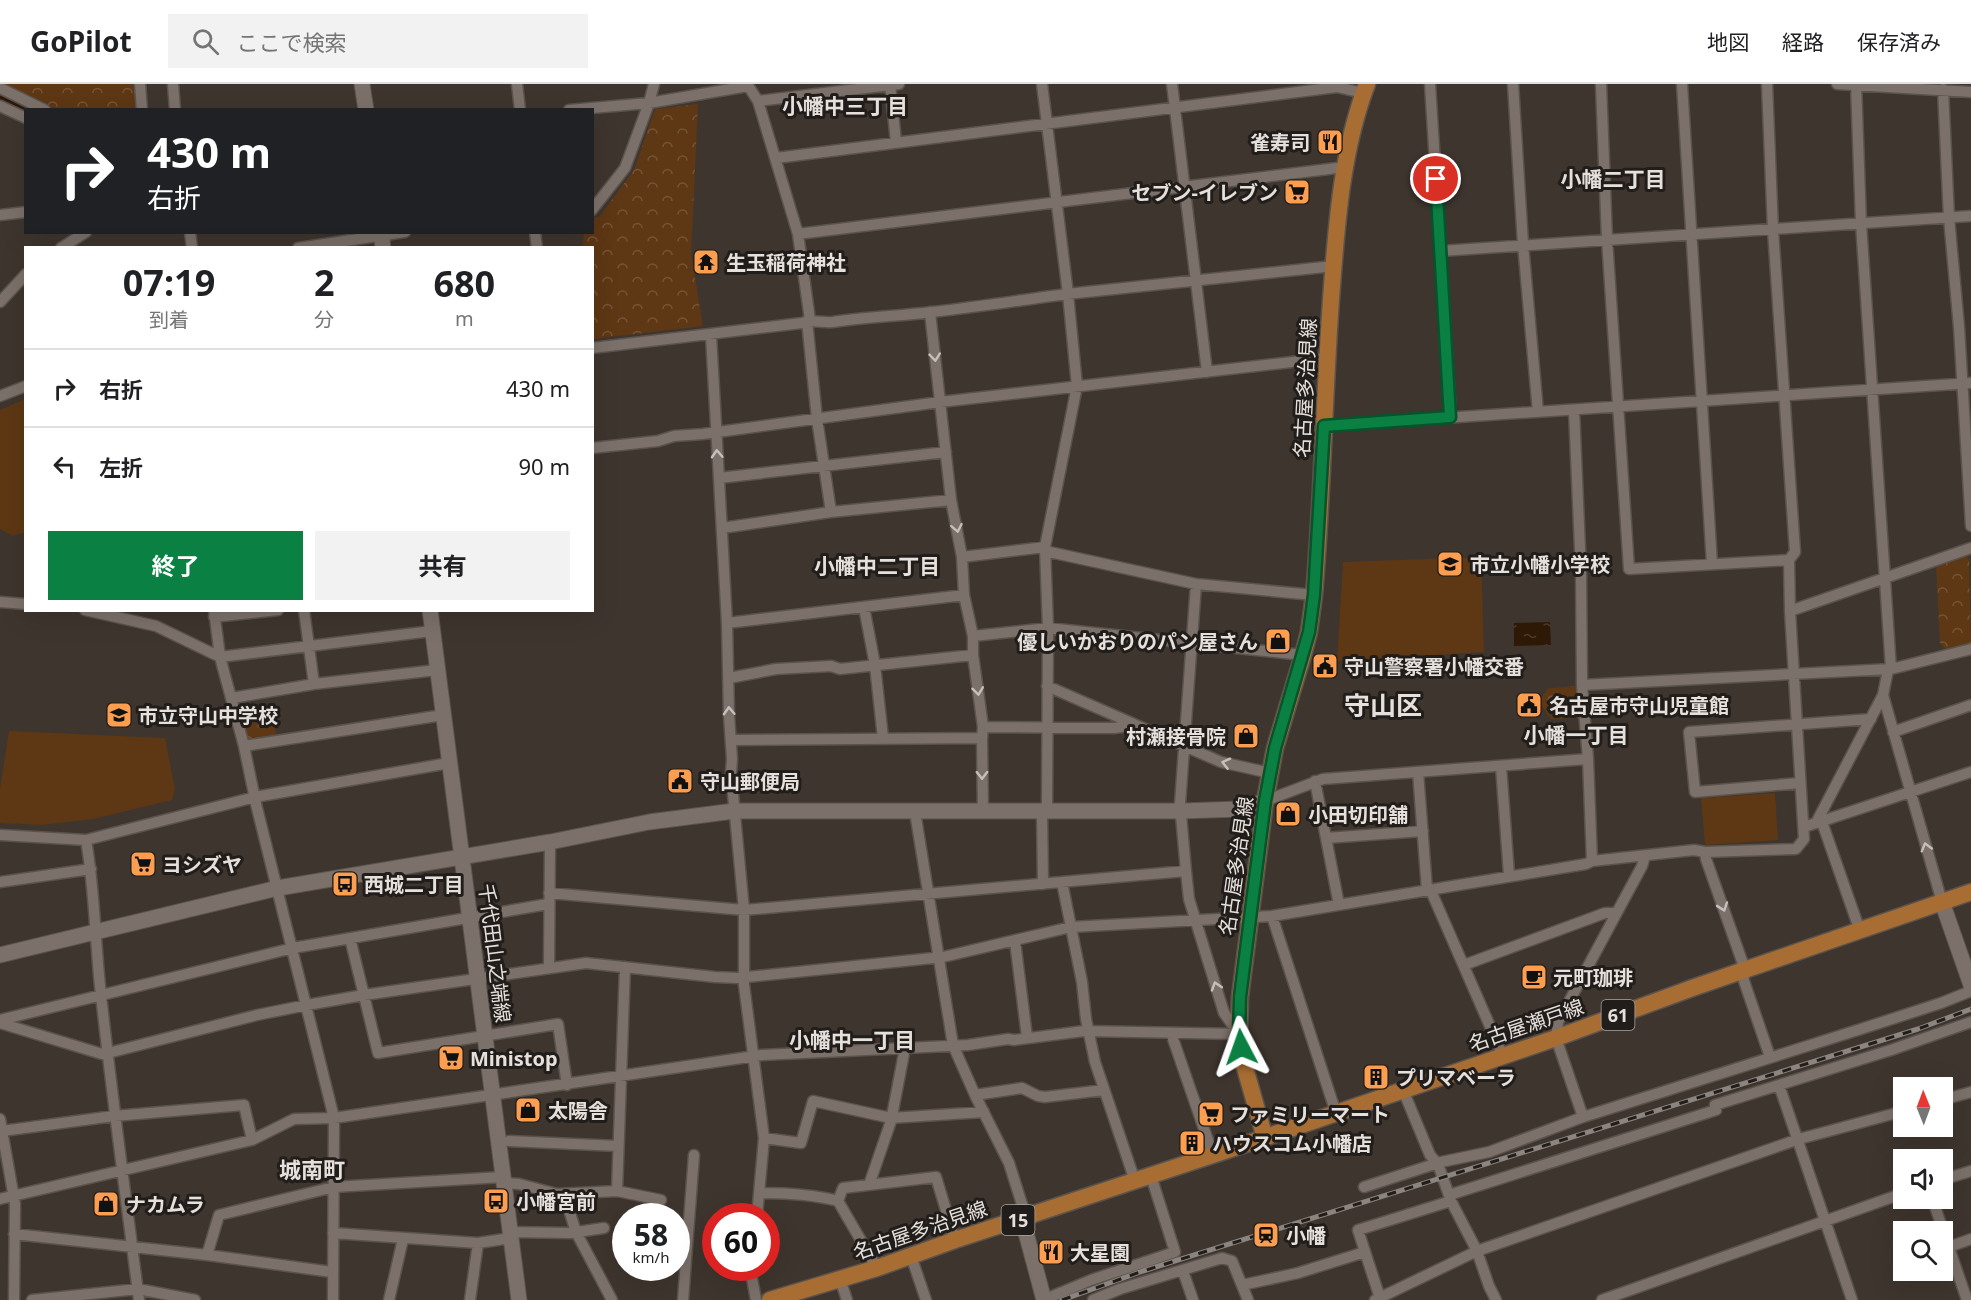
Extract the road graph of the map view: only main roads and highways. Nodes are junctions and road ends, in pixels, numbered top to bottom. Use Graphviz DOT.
graph roads {
  1 [pos="1365,89"];
  2 [pos="1971,892"];
  3 [pos="1265,1140"];
  4 [pos="770,1300"];
  1 -- 3 [label="main road, 名古屋多治見線"];
  2 -- 3 [label="main road, 名古屋瀬戸線 / 61"];
  3 -- 4 [label="main road, 名古屋多治見線 / 15"];
}
